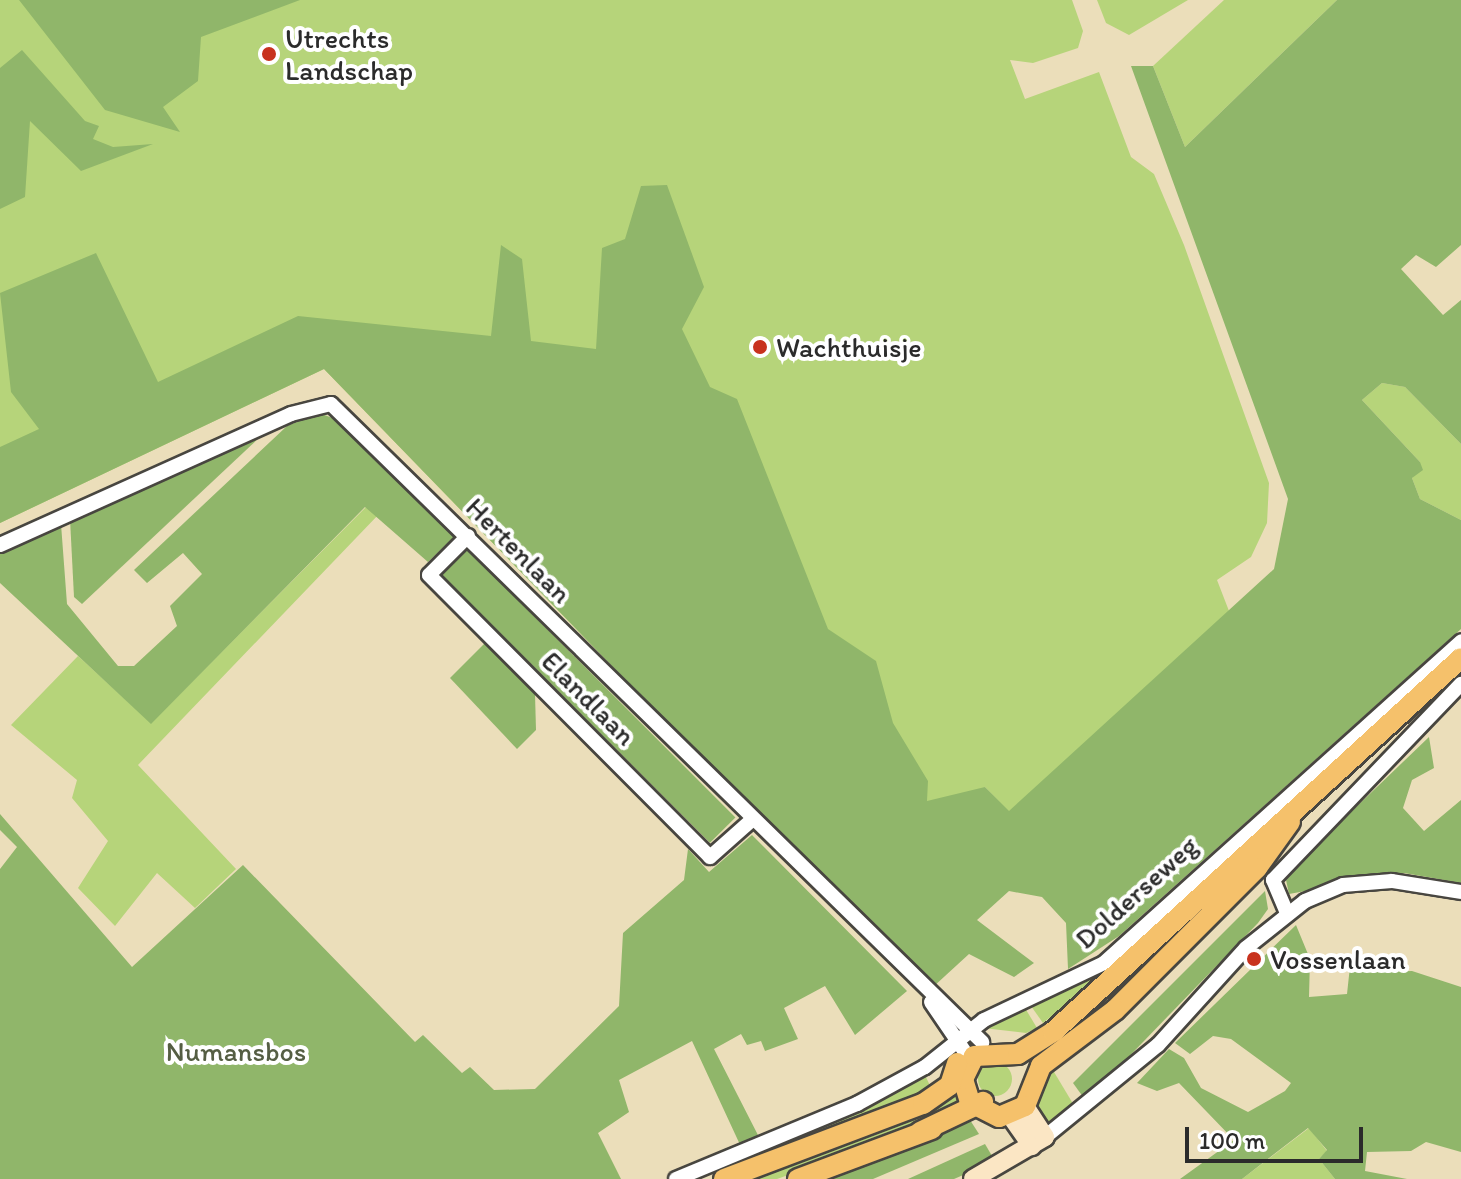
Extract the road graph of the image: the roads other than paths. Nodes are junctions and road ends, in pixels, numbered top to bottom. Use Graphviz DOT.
graph roads {
  1 [pos="468,536"];
  2 [pos="0,545"];
  3 [pos="1461,641"];
  4 [pos="1461,658"];
  5 [pos="1461,684"];
  6 [pos="753,819"];
  7 [pos="1290,822"];
  8 [pos="1461,892"];
  9 [pos="1287,913"];
  10 [pos="969,1044"];
  11 [pos="1015,1052"];
  12 [pos="1023,1100"];
  13 [pos="974,1106"];
  14 [pos="1039,1142"];
  15 [pos="676,1179"];
  16 [pos="724,1179"];
  17 [pos="798,1179"];
  18 [pos="973,1179"];
  1 -- 2 [label="street, Hertenlaan"];
  1 -- 6 [label="street, Hertenlaan"];
  1 -- 6 [label="street, Elandlaan"];
  3 -- 10 [label="street, Dolderseweg"];
  4 -- 7 [label="main road, Dolderseweg"];
  5 -- 9 [label="street"];
  6 -- 10 [label="street, Hertenlaan"];
  7 -- 11 [label="main road, Dolderseweg"];
  7 -- 12 [label="main road, Dolderseweg"];
  8 -- 9 [label="street"];
  9 -- 14 [label="street"];
  10 -- 11 [label="main road"];
  10 -- 13 [label="main road"];
  10 -- 15 [label="street, Dolderseweg"];
  10 -- 16 [label="main road"];
  11 -- 12 [label="main road"];
  12 -- 13 [label="main road"];
  12 -- 14 [label="main road"];
  13 -- 17 [label="main road"];
  14 -- 18 [label="main road"];
}
